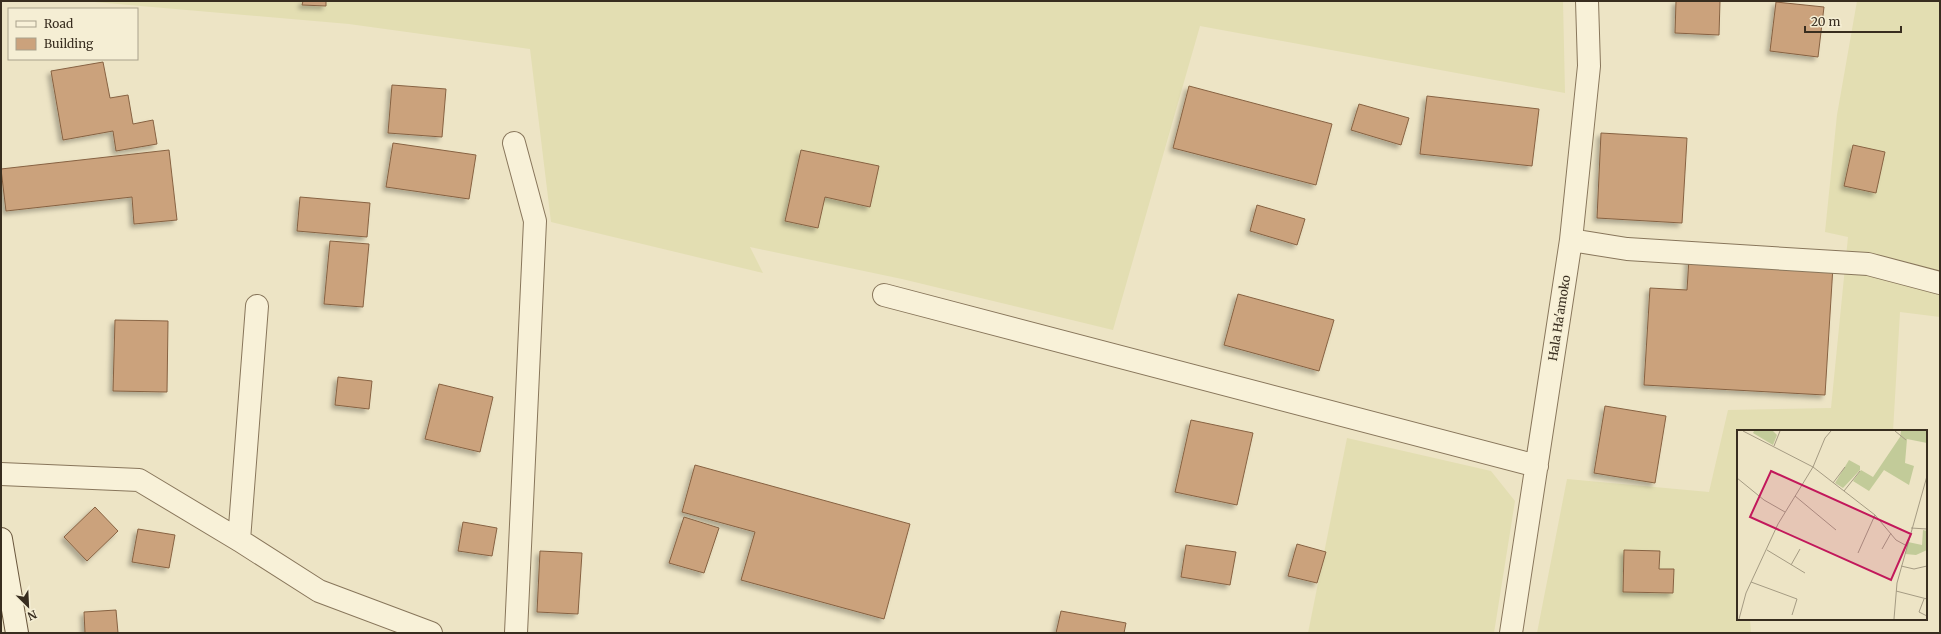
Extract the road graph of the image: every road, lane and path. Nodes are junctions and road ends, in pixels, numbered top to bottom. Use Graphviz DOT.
graph roads {
  1 [pos="1587,1"];
  2 [pos="514,143"];
  3 [pos="1571,240"];
  4 [pos="1940,283"];
  5 [pos="884,295"];
  6 [pos="257,306"];
  7 [pos="1537,466"];
  8 [pos="1,474"];
  9 [pos="1,539"];
  10 [pos="239,540"];
  11 [pos="17,633"];
  12 [pos="431,633"];
  13 [pos="516,633"];
  14 [pos="1512,633"];
  1 -- 3 [label="street, Hala Ha'amoko"];
  2 -- 13 [label="street"];
  3 -- 4 [label="street"];
  3 -- 7 [label="street, Hala Ha'amoko"];
  5 -- 7 [label="street"];
  6 -- 10 [label="street"];
  7 -- 14 [label="street, Hala Ha'amoko"];
  8 -- 10 [label="street"];
  9 -- 11 [label="street"];
  10 -- 12 [label="street"];
}
